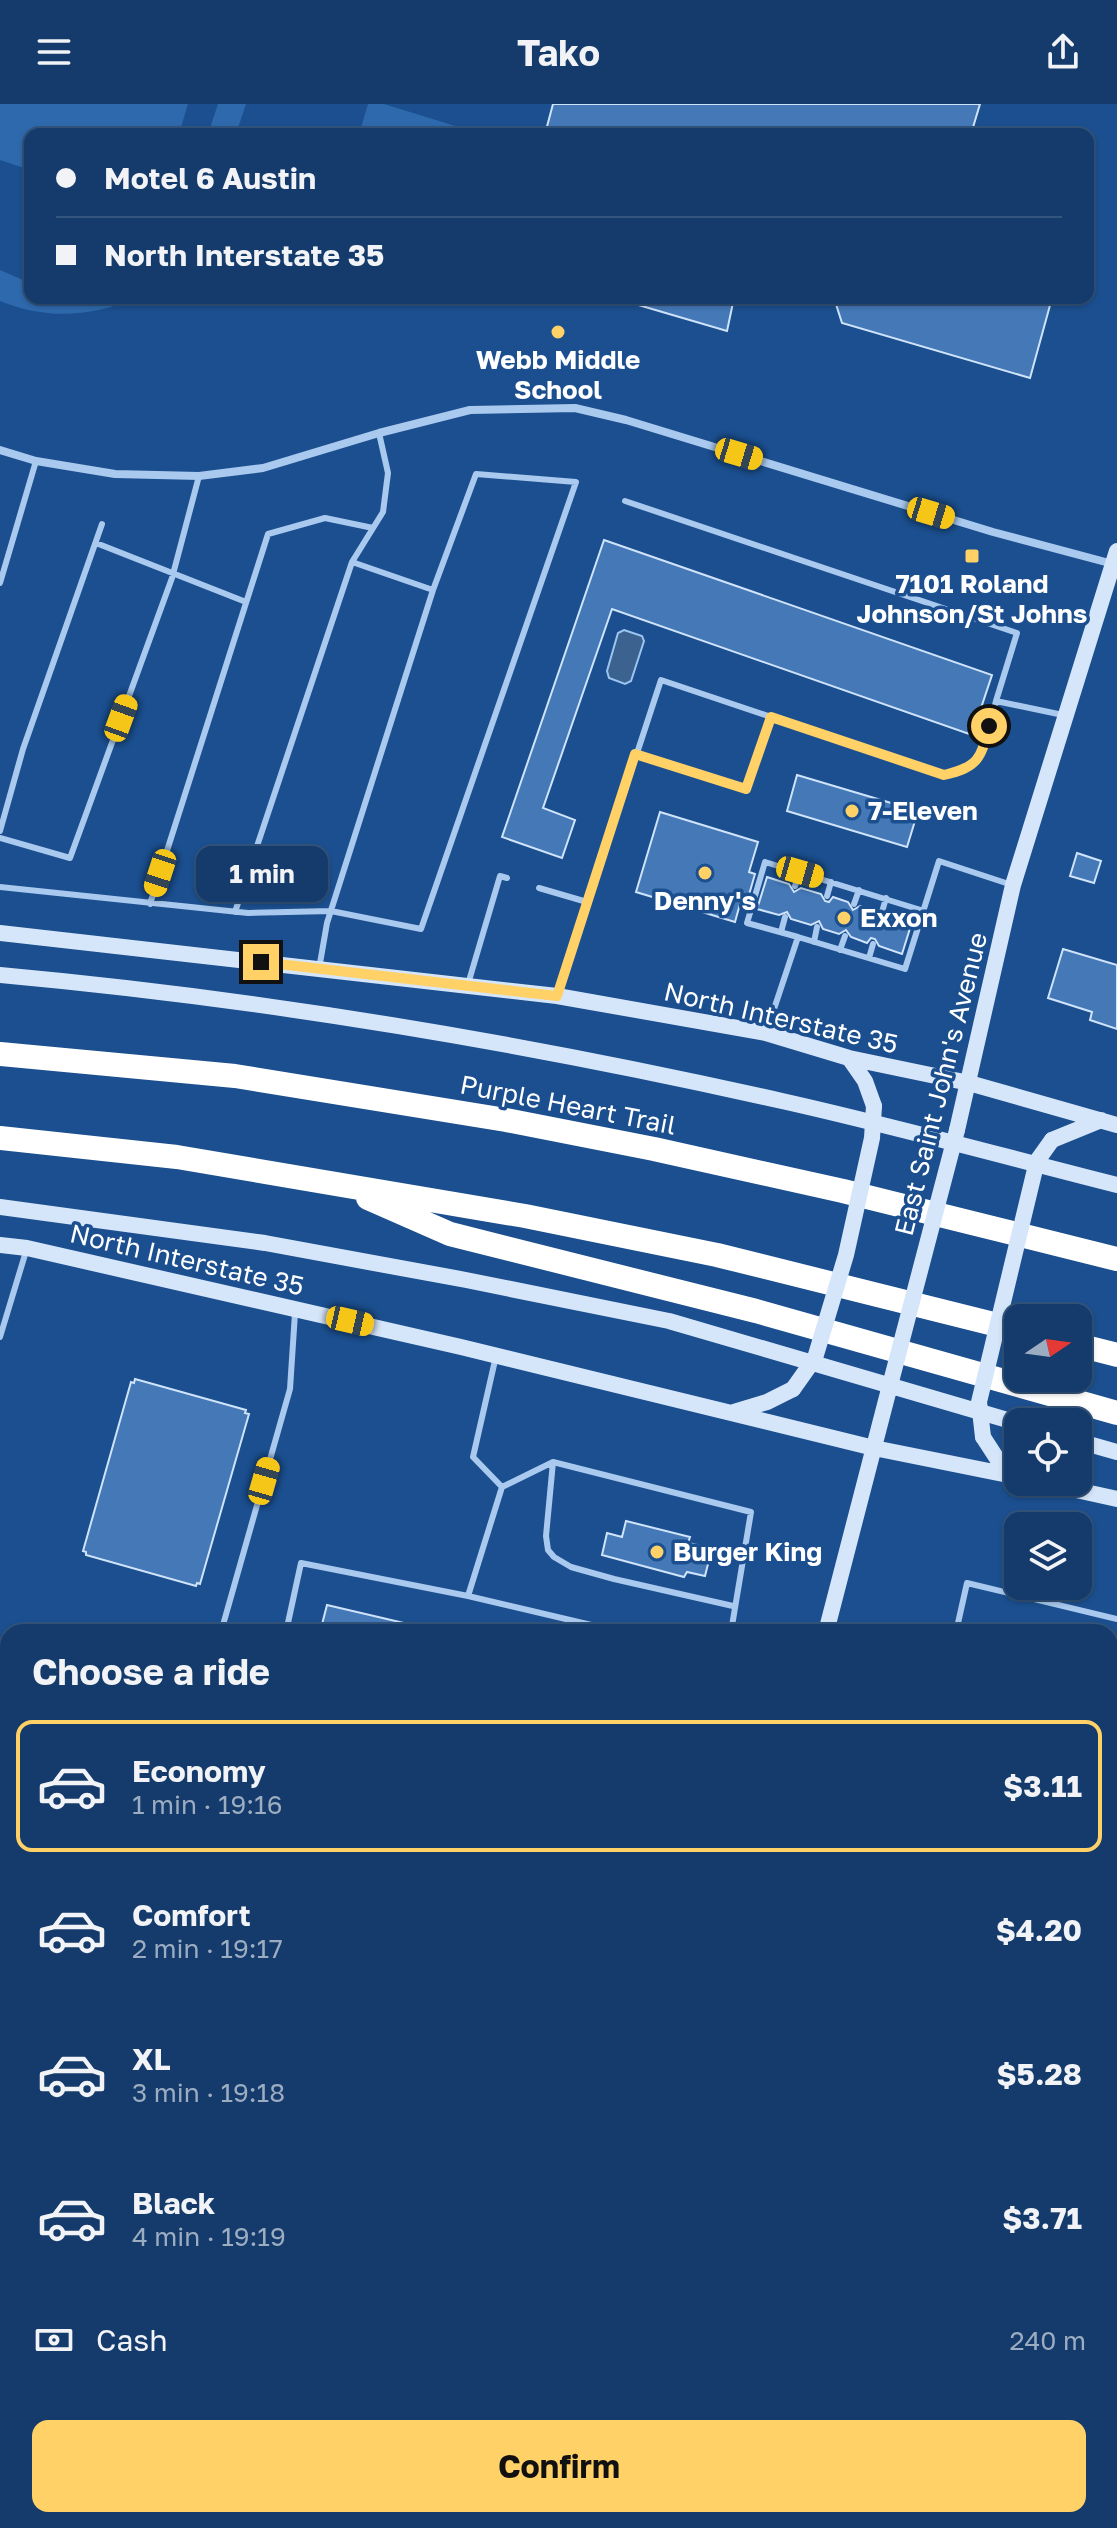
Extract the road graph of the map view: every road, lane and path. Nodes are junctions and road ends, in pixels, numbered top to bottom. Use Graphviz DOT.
graph roads {
  1 [pos="379,433"];
  2 [pos="0,450"];
  3 [pos="36,461"];
  4 [pos="199,476"];
  5 [pos="625,501"];
  6 [pos="102,524"];
  7 [pos="373,528"];
  8 [pos="96,543"];
  9 [pos="1115,558"];
  10 [pos="352,562"];
  11 [pos="173,573"];
  12 [pos="0,583"];
  13 [pos="433,590"];
  14 [pos="246,602"];
  15 [pos="996,701"];
  16 [pos="1066,716"];
  17 [pos="771,717"];
  18 [pos="635,754"];
  19 [pos="0,831"];
  20 [pos="0,838"];
  21 [pos="800,872"];
  22 [pos="507,878"];
  23 [pos="831,882"];
  24 [pos="1013,885"];
  25 [pos="795,886"];
  26 [pos="0,887"];
  27 [pos="539,888"];
  28 [pos="859,890"];
  29 [pos="827,896"];
  30 [pos="886,898"];
  31 [pos="587,902"];
  32 [pos="150,904"];
  33 [pos="854,904"];
  34 [pos="331,911"];
  35 [pos="924,911"];
  36 [pos="235,912"];
  37 [pos="882,912"];
  38 [pos="785,917"];
  39 [pos="817,927"];
  40 [pos="781,932"];
  41 [pos="0,933"];
  42 [pos="845,936"];
  43 [pos="798,937"];
  44 [pos="814,942"];
  45 [pos="873,944"];
  46 [pos="840,950"];
  47 [pos="869,958"];
  48 [pos="319,969"];
  49 [pos="0,975"];
  50 [pos="467,987"];
  51 [pos="557,996"];
  52 [pos="766,1033"];
  53 [pos="0,1054"];
  54 [pos="849,1058"];
  55 [pos="969,1083"];
  56 [pos="1109,1123"];
  57 [pos="0,1138"];
  58 [pos="333,1182"];
  59 [pos="1117,1185"];
  60 [pos="0,1207"];
  61 [pos="0,1245"];
  62 [pos="27,1248"];
  63 [pos="1117,1259"];
  64 [pos="295,1309"];
  65 [pos="1004,1327"];
  66 [pos="0,1337"];
  67 [pos="1092,1349"];
  68 [pos="497,1355"];
  69 [pos="1117,1355"];
  70 [pos="733,1412"];
  71 [pos="1117,1413"];
  72 [pos="1004,1419"];
  73 [pos="1092,1445"];
  74 [pos="874,1448"];
  75 [pos="1117,1452"];
  76 [pos="553,1462"];
  77 [pos="1004,1465"];
  78 [pos="1004,1474"];
  79 [pos="502,1487"];
  80 [pos="1092,1493"];
  81 [pos="1117,1499"];
  82 [pos="468,1596"];
  83 [pos="733,1606"];
  84 [pos="1117,1619"];
  85 [pos="223,1624"];
  86 [pos="288,1624"];
  87 [pos="587,1624"];
  88 [pos="732,1624"];
  89 [pos="828,1624"];
  90 [pos="958,1624"];
  1 -- 4 [label="street"];
  1 -- 7 [label="lane"];
  1 -- 9 [label="street"];
  2 -- 3 [label="street"];
  3 -- 4 [label="street"];
  3 -- 12 [label="lane"];
  4 -- 11 [label="lane"];
  5 -- 15 [label="lane"];
  6 -- 8 [label="lane"];
  7 -- 10 [label="lane"];
  7 -- 14 [label="lane"];
  8 -- 11 [label="lane"];
  8 -- 19 [label="lane"];
  9 -- 16 [label="main road, East Saint John's Avenue"];
  10 -- 13 [label="lane"];
  10 -- 36 [label="lane"];
  11 -- 14 [label="lane"];
  11 -- 20 [label="lane"];
  13 -- 34 [label="lane"];
  13 -- 34 [label="lane"];
  14 -- 32 [label="lane"];
  15 -- 16 [label="lane"];
  15 -- 17 [label="lane"];
  16 -- 24 [label="main road, East Saint John's Avenue"];
  17 -- 18 [label="lane"];
  17 -- 18 [label="lane"];
  18 -- 31 [label="lane"];
  21 -- 23 [label="lane"];
  21 -- 25 [label="lane"];
  21 -- 40 [label="lane"];
  22 -- 50 [label="lane"];
  23 -- 28 [label="lane"];
  23 -- 29 [label="lane"];
  24 -- 35 [label="lane"];
  24 -- 55 [label="main road, East Saint John's Avenue"];
  26 -- 32 [label="lane"];
  27 -- 31 [label="lane"];
  28 -- 30 [label="lane"];
  28 -- 33 [label="lane"];
  30 -- 35 [label="lane"];
  30 -- 37 [label="lane"];
  31 -- 51 [label="lane"];
  32 -- 36 [label="lane"];
  34 -- 36 [label="lane"];
  34 -- 48 [label="lane"];
  35 -- 47 [label="lane"];
  38 -- 40 [label="lane"];
  39 -- 44 [label="lane"];
  40 -- 43 [label="lane"];
  41 -- 48 [label="main road, North Interstate 35"];
  42 -- 46 [label="lane"];
  43 -- 44 [label="lane"];
  43 -- 52 [label="lane"];
  44 -- 46 [label="lane"];
  45 -- 47 [label="lane"];
  46 -- 47 [label="lane"];
  48 -- 50 [label="main road, North Interstate 35"];
  49 -- 59 [label="main road"];
  50 -- 51 [label="main road, North Interstate 35"];
  51 -- 52 [label="main road, North Interstate 35"];
  52 -- 54 [label="main road, North Interstate 35"];
  53 -- 63 [label="highway, Purple Heart Trail"];
  54 -- 55 [label="main road, North Interstate 35"];
  54 -- 70 [label="main road, bridge"];
  55 -- 56 [label="main road, North Interstate 35"];
  55 -- 74 [label="main road, East Saint John's Avenue, bridge"];
  56 -- 77 [label="main road, bridge"];
  57 -- 58 [label="highway"];
  58 -- 65 [label="highway"];
  58 -- 71 [label="highway"];
  60 -- 72 [label="main road"];
  61 -- 62 [label="main road, North Interstate 35"];
  62 -- 64 [label="main road, North Interstate 35"];
  62 -- 66 [label="lane"];
  64 -- 68 [label="main road, North Interstate 35"];
  64 -- 85 [label="lane"];
  67 -- 69 [label="highway"];
  68 -- 70 [label="main road, North Interstate 35"];
  68 -- 79 [label="lane"];
  70 -- 74 [label="main road, North Interstate 35"];
  73 -- 75 [label="main road"];
  74 -- 78 [label="main road, North Interstate 35"];
  74 -- 89 [label="main road, East Saint John's Avenue"];
  76 -- 79 [label="lane"];
  76 -- 83 [label="lane"];
  76 -- 83 [label="lane"];
  79 -- 82 [label="lane"];
  80 -- 81 [label="main road"];
  82 -- 86 [label="lane"];
  82 -- 87 [label="lane"];
  83 -- 88 [label="lane"];
  84 -- 90 [label="lane"];
}
